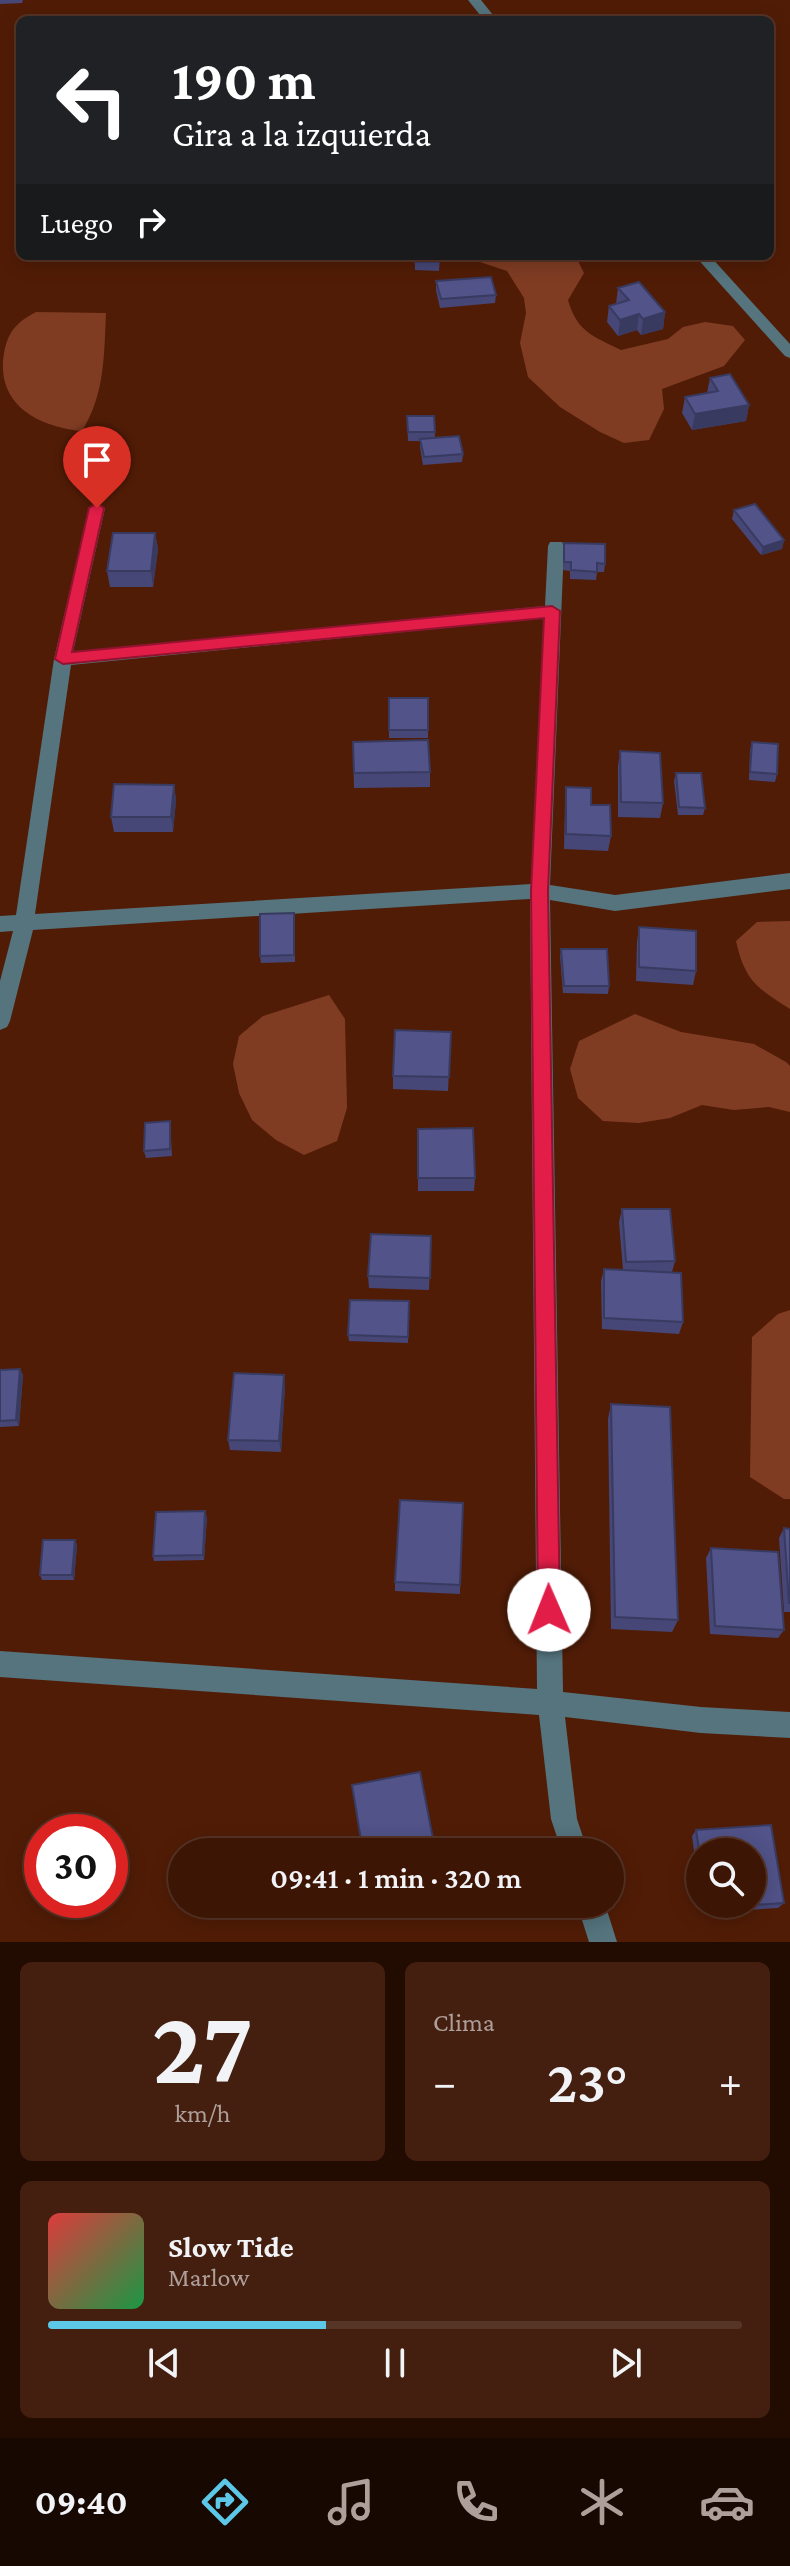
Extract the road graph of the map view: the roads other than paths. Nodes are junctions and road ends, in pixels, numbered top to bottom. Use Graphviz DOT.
graph roads {
  1 [pos="474,0"];
  2 [pos="488,16"];
  3 [pos="706,260"];
  4 [pos="790,353"];
  5 [pos="97,508"];
  6 [pos="556,546"];
  7 [pos="552,611"];
  8 [pos="63,659"];
  9 [pos="790,881"];
  10 [pos="540,891"];
  11 [pos="0,924"];
  12 [pos="24,925"];
  13 [pos="0,1021"];
  14 [pos="0,1664"];
  15 [pos="550,1703"];
  16 [pos="790,1725"];
  17 [pos="570,1838"];
  18 [pos="595,1918"];
  19 [pos="603,1942"];
  1 -- 2 [label="street"];
  3 -- 4 [label="street"];
  5 -- 8 [label="street"];
  6 -- 7 [label="street"];
  7 -- 8 [label="street"];
  7 -- 10 [label="street"];
  8 -- 12 [label="street"];
  9 -- 10 [label="street"];
  10 -- 12 [label="street"];
  10 -- 15 [label="street"];
  11 -- 12 [label="street"];
  12 -- 13 [label="street"];
  14 -- 15 [label="street"];
  15 -- 16 [label="street"];
  15 -- 17 [label="street"];
  18 -- 19 [label="street"];
}
